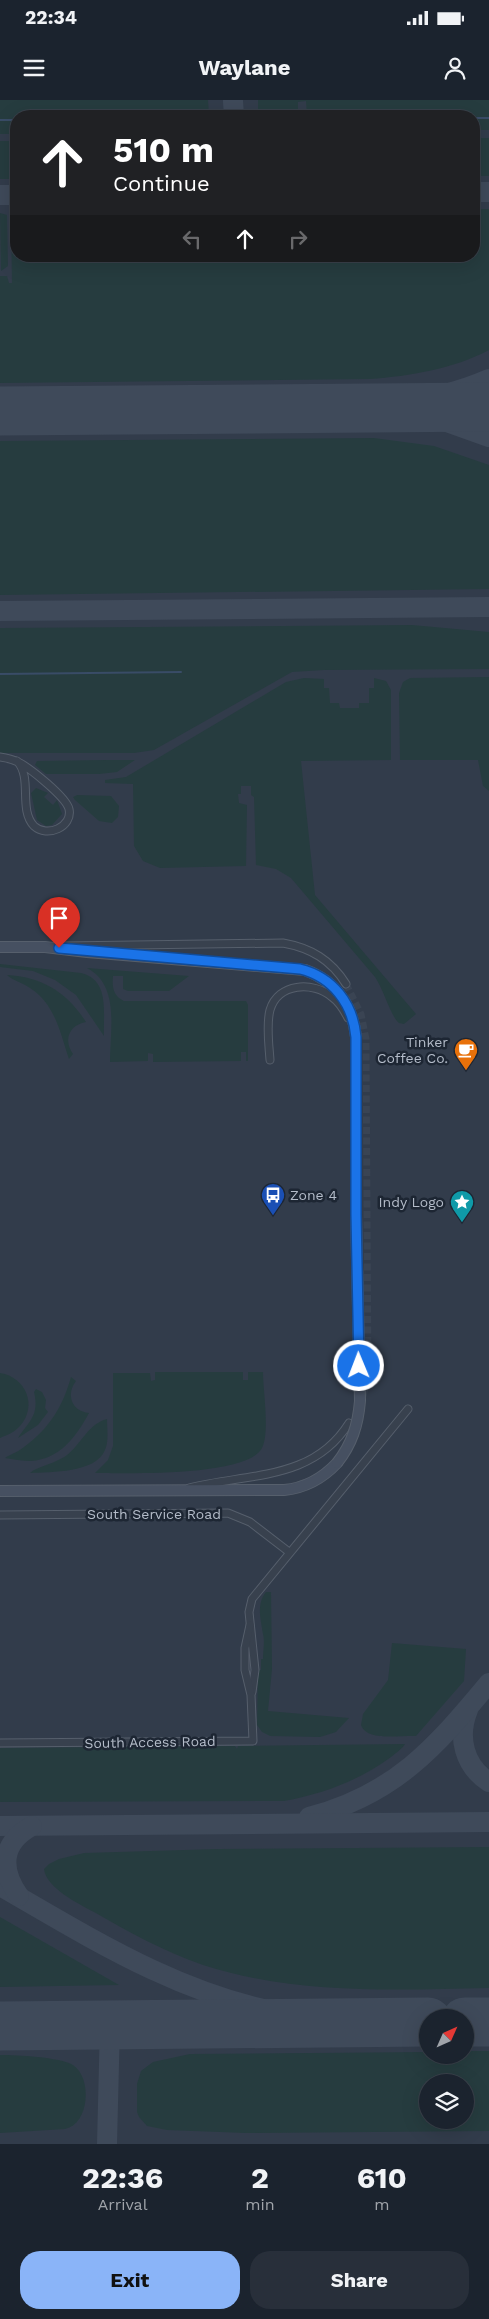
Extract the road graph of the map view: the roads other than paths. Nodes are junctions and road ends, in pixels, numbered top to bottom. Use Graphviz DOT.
graph roads {
  1 [pos="0,757"];
  2 [pos="17,761"];
  3 [pos="0,947"];
  4 [pos="45,947"];
  5 [pos="346,984"];
  6 [pos="356,1037"];
  7 [pos="270,1060"];
  8 [pos="408,1409"];
  9 [pos="349,1423"];
  10 [pos="184,1489"];
  11 [pos="0,1491"];
  12 [pos="0,1515"];
  13 [pos="289,1552"];
  14 [pos="0,1743"];
  1 -- 2 [label="street"];
  2 -- 2 [label="street"];
  3 -- 4 [label="street"];
  4 -- 5 [label="street"];
  4 -- 6 [label="street"];
  6 -- 7 [label="street"];
  6 -- 10 [label="street, bridge"];
  8 -- 13 [label="street"];
  9 -- 10 [label="street"];
  10 -- 11 [label="street"];
  12 -- 13 [label="street, South Service Road"];
  13 -- 14 [label="street, South Access Road"];
}
